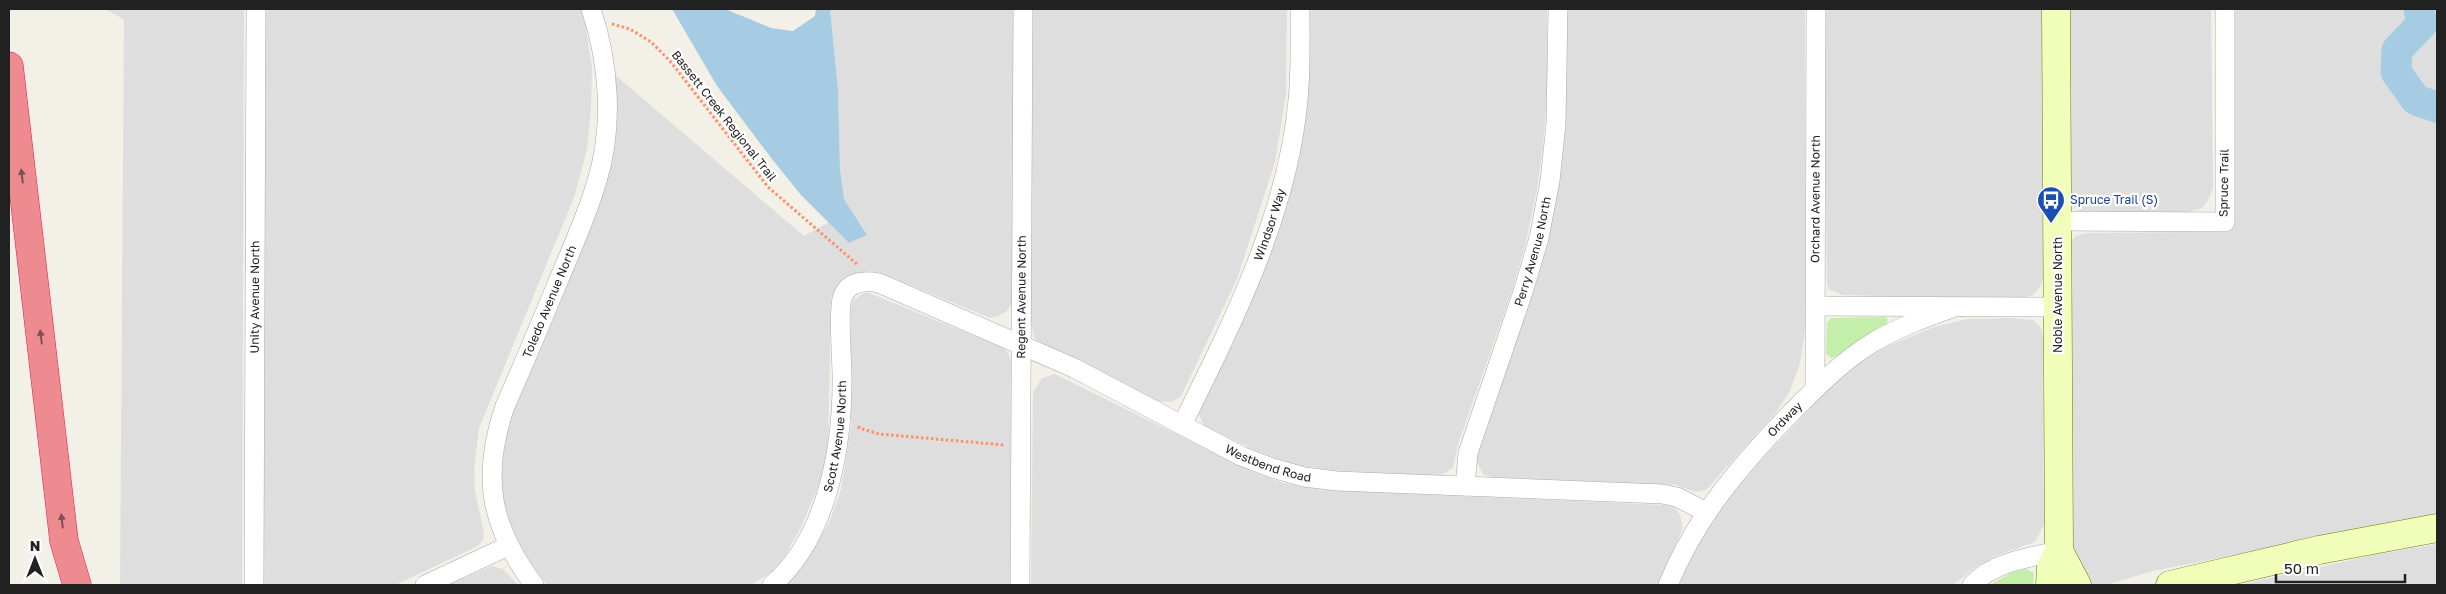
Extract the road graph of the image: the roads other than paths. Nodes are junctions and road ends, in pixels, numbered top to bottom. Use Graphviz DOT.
graph roads {
  1 [pos="256,9"];
  2 [pos="591,9"];
  3 [pos="1023,9"];
  4 [pos="1300,9"];
  5 [pos="1558,9"];
  6 [pos="1816,9"];
  7 [pos="2056,9"];
  8 [pos="2225,9"];
  9 [pos="9,66"];
  10 [pos="2058,222"];
  11 [pos="863,280"];
  12 [pos="1815,306"];
  13 [pos="2057,307"];
  14 [pos="1952,308"];
  15 [pos="1021,345"];
  16 [pos="1815,389"];
  17 [pos="1182,425"];
  18 [pos="1465,486"];
  19 [pos="1706,512"];
  20 [pos="2437,528"];
  21 [pos="508,546"];
  22 [pos="2059,550"];
  23 [pos="77,585"];
  24 [pos="254,585"];
  25 [pos="425,585"];
  26 [pos="534,585"];
  27 [pos="772,585"];
  28 [pos="1020,585"];
  29 [pos="1668,585"];
  30 [pos="1972,585"];
  31 [pos="2050,585"];
  32 [pos="2077,585"];
  33 [pos="2175,585"];
  1 -- 24 [label="street, Unity Avenue North"];
  2 -- 21 [label="street, Toledo Avenue North"];
  3 -- 15 [label="street, Regent Avenue North"];
  4 -- 17 [label="street, Windsor Way"];
  5 -- 18 [label="street, Perry Avenue North"];
  6 -- 12 [label="street, Orchard Avenue North"];
  7 -- 10 [label="street, Noble Avenue North"];
  8 -- 10 [label="street, Spruce Trail"];
  23 -- 9 [label="highway, one-way"];
  10 -- 13 [label="street, Noble Avenue North"];
  11 -- 15 [label="street, Westbend Road"];
  11 -- 27 [label="street, Scott Avenue North"];
  12 -- 14 [label="street, Ordway"];
  12 -- 16 [label="street, Orchard Avenue North"];
  13 -- 14 [label="street, Ordway"];
  13 -- 22 [label="street, Noble Avenue North"];
  14 -- 16 [label="street, Ordway"];
  15 -- 17 [label="street, Westbend Road"];
  15 -- 28 [label="street, Regent Avenue North"];
  16 -- 19 [label="street, Ordway"];
  17 -- 18 [label="street, Westbend Road"];
  18 -- 19 [label="street, Westbend Road"];
  19 -- 29 [label="street, Ordway"];
  20 -- 33 [label="street"];
  21 -- 25 [label="street"];
  21 -- 26 [label="street, Toledo Avenue North"];
  22 -- 30 [label="street"];
  22 -- 31 [label="street, Noble Avenue North"];
  22 -- 32 [label="street, Noble Avenue North"];
}
